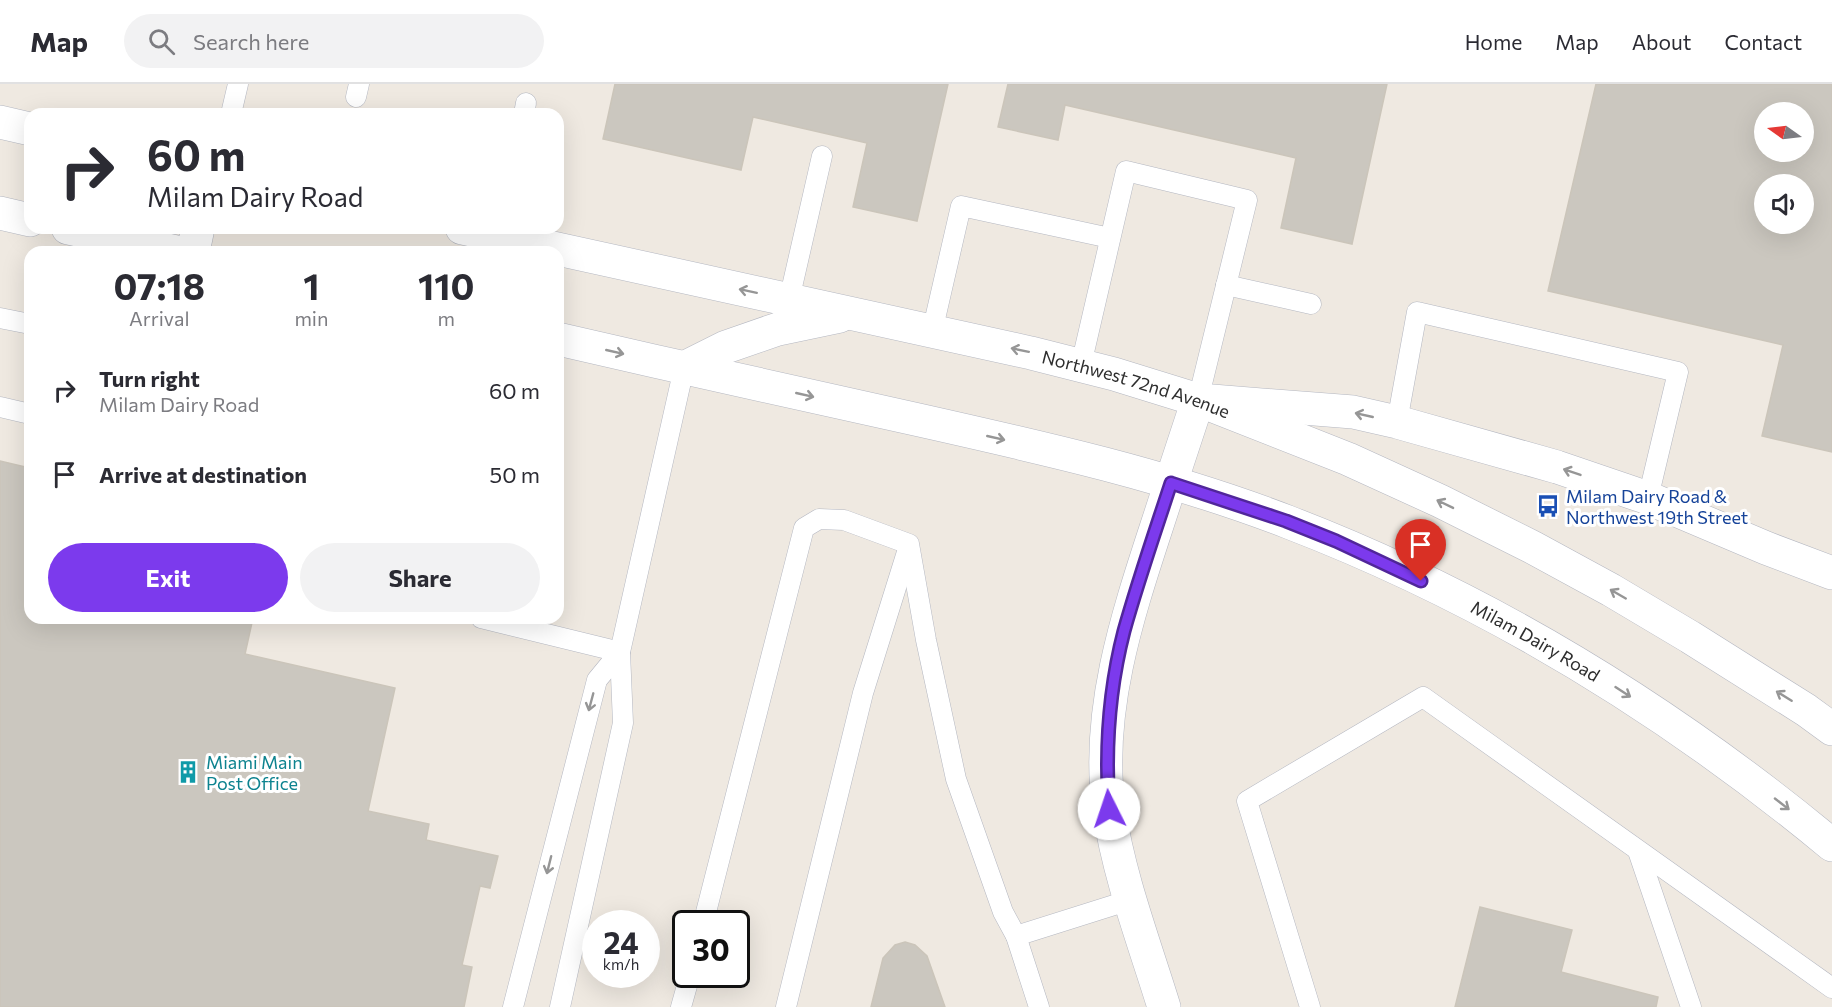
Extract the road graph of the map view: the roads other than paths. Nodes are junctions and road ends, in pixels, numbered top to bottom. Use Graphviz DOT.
graph roads {
  1 [pos="238,84"];
  2 [pos="232,108"];
  3 [pos="0,122"];
  4 [pos="24,128"];
  5 [pos="822,156"];
  6 [pos="0,213"];
  7 [pos="24,219"];
  8 [pos="93,234"];
  9 [pos="505,234"];
  10 [pos="1110,238"];
  11 [pos="142,246"];
  12 [pos="556,246"];
  13 [pos="564,248"];
  14 [pos="1226,285"];
  15 [pos="789,300"];
  16 [pos="1311,304"];
  17 [pos="851,314"];
  18 [pos="0,318"];
  19 [pos="24,323"];
  20 [pos="932,332"];
  21 [pos="564,340"];
  22 [pos="1081,365"];
  23 [pos="684,368"];
  24 [pos="1198,400"];
  25 [pos="0,407"];
  26 [pos="24,413"];
  27 [pos="1397,422"];
  28 [pos="1171,483"];
  29 [pos="1648,498"];
  30 [pos="909,544"];
  31 [pos="1832,573"];
  32 [pos="506,624"];
  33 [pos="620,652"];
  34 [pos="1832,729"];
  35 [pos="1832,845"];
  36 [pos="1638,851"];
  37 [pos="1130,900"];
  38 [pos="707,910"];
  39 [pos="1016,936"];
  40 [pos="686,988"];
  41 [pos="1832,988"];
  42 [pos="513,1007"];
  43 [pos="560,1007"];
  44 [pos="681,1007"];
  45 [pos="786,1007"];
  46 [pos="1039,1007"];
  47 [pos="1164,1007"];
  48 [pos="1310,1007"];
  49 [pos="1691,1007"];
  1 -- 2 [label="lane"];
  3 -- 4 [label="main road"];
  5 -- 15 [label="lane"];
  6 -- 7 [label="main road"];
  8 -- 11 [label="main road"];
  12 -- 9 [label="main road, Northwest 72nd Avenue, one-way"];
  10 -- 14 [label="lane"];
  10 -- 20 [label="lane"];
  10 -- 22 [label="lane"];
  15 -- 13 [label="main road, Northwest 72nd Avenue, one-way"];
  14 -- 16 [label="lane"];
  14 -- 24 [label="lane"];
  15 -- 17 [label="main road, Northwest 72nd Avenue"];
  17 -- 20 [label="main road, Northwest 72nd Avenue"];
  17 -- 23 [label="main road"];
  18 -- 19 [label="lane"];
  22 -- 20 [label="main road, Northwest 72nd Avenue, one-way"];
  21 -- 23 [label="main road, one-way"];
  22 -- 24 [label="main road, Northwest 72nd Avenue"];
  23 -- 28 [label="main road, one-way"];
  23 -- 33 [label="lane"];
  27 -- 24 [label="main road, Northwest 72nd Avenue, one-way"];
  24 -- 28 [label="main road"];
  34 -- 24 [label="main road, one-way"];
  25 -- 26 [label="lane"];
  29 -- 27 [label="main road, Northwest 72nd Avenue, one-way"];
  27 -- 29 [label="lane"];
  28 -- 35 [label="main road, Milam Dairy Road, one-way"];
  28 -- 37 [label="main road"];
  29 -- 31 [label="main road, Northwest 72nd Avenue"];
  30 -- 38 [label="lane"];
  30 -- 39 [label="lane"];
  30 -- 45 [label="lane"];
  32 -- 33 [label="lane"];
  33 -- 42 [label="lane, one-way"];
  33 -- 43 [label="lane"];
  36 -- 41 [label="lane"];
  36 -- 48 [label="lane"];
  36 -- 49 [label="lane"];
  37 -- 39 [label="lane"];
  37 -- 47 [label="main road"];
  39 -- 46 [label="lane"];
  40 -- 44 [label="lane"];
}
